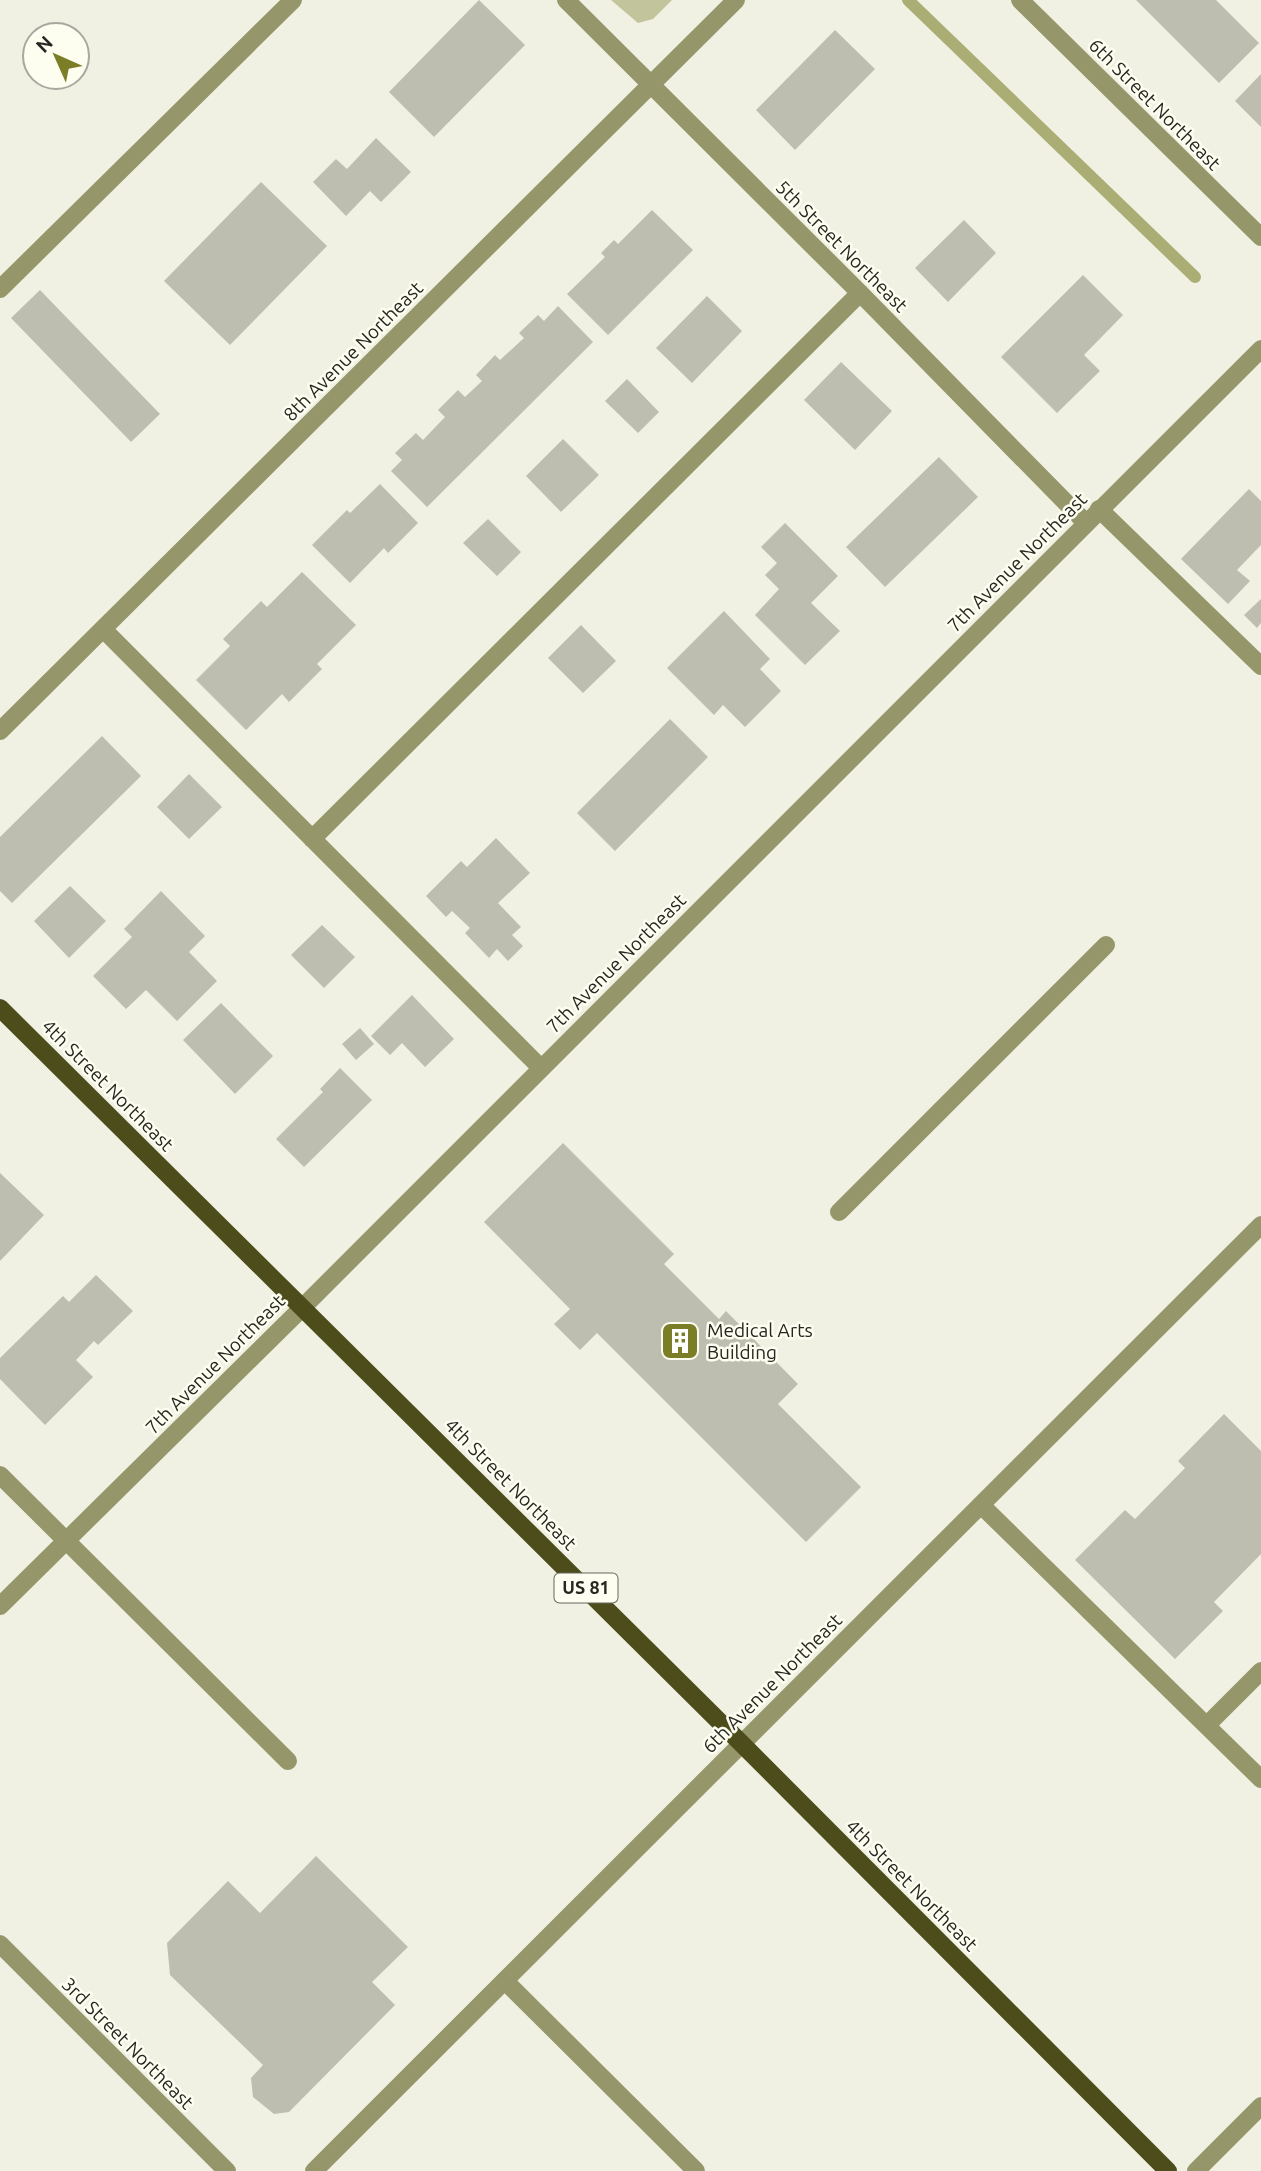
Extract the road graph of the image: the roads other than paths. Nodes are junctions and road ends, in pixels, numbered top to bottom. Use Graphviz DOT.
graph roads {
  1 [pos="293,0"];
  2 [pos="566,0"];
  3 [pos="736,0"];
  4 [pos="1020,0"];
  5 [pos="651,86"];
  6 [pos="1261,237"];
  7 [pos="0,289"];
  8 [pos="860,293"];
  9 [pos="1261,349"];
  10 [pos="1100,509"];
  11 [pos="1086,523"];
  12 [pos="103,629"];
  13 [pos="1261,666"];
  14 [pos="0,731"];
  15 [pos="312,839"];
  16 [pos="1106,945"];
  17 [pos="0,1008"];
  18 [pos="541,1069"];
  19 [pos="839,1212"];
  20 [pos="1261,1225"];
  21 [pos="303,1307"];
  22 [pos="0,1475"];
  23 [pos="981,1505"];
  24 [pos="66,1541"];
  25 [pos="0,1606"];
  26 [pos="1261,1671"];
  27 [pos="1207,1725"];
  28 [pos="741,1743"];
  29 [pos="288,1761"];
  30 [pos="1261,1779"];
  31 [pos="0,1944"];
  32 [pos="505,1981"];
  33 [pos="1261,2106"];
  34 [pos="227,2171"];
  35 [pos="314,2171"];
  36 [pos="696,2171"];
  37 [pos="1168,2171"];
  38 [pos="1196,2171"];
  1 -- 7 [label="street"];
  2 -- 5 [label="street, 5th Street Northeast"];
  3 -- 5 [label="street, 8th Avenue Northeast"];
  4 -- 6 [label="street, 6th Street Northeast"];
  5 -- 8 [label="street, 5th Street Northeast"];
  5 -- 12 [label="street, 8th Avenue Northeast"];
  8 -- 11 [label="street, 5th Street Northeast"];
  8 -- 15 [label="street"];
  9 -- 10 [label="street, 7th Avenue Northeast"];
  10 -- 11 [label="street, 7th Avenue Northeast"];
  10 -- 13 [label="street"];
  11 -- 18 [label="street, 7th Avenue Northeast"];
  12 -- 14 [label="street, 8th Avenue Northeast"];
  12 -- 15 [label="street"];
  15 -- 18 [label="street"];
  16 -- 19 [label="street"];
  17 -- 21 [label="main road, 4th Street Northeast / US 81"];
  18 -- 21 [label="street, 7th Avenue Northeast"];
  20 -- 23 [label="street, 6th Avenue Northeast"];
  21 -- 24 [label="street, 7th Avenue Northeast"];
  21 -- 28 [label="main road, 4th Street Northeast / US 81"];
  22 -- 24 [label="street"];
  23 -- 27 [label="street"];
  23 -- 28 [label="street, 6th Avenue Northeast"];
  24 -- 25 [label="street, 7th Avenue Northeast"];
  24 -- 29 [label="street"];
  26 -- 27 [label="street"];
  27 -- 30 [label="street"];
  28 -- 32 [label="street, 6th Avenue Northeast"];
  28 -- 37 [label="main road, 4th Street Northeast / US 81"];
  31 -- 34 [label="street, 3rd Street Northeast"];
  32 -- 35 [label="street, 6th Avenue Northeast"];
  32 -- 36 [label="street"];
  33 -- 38 [label="street"];
}
